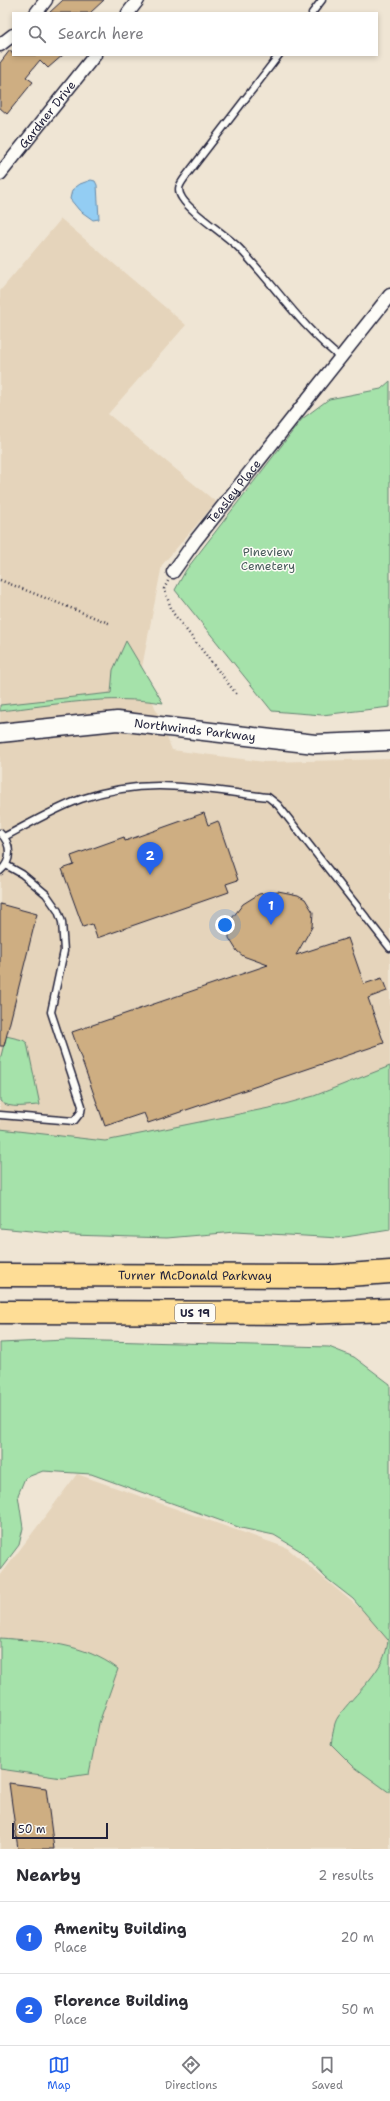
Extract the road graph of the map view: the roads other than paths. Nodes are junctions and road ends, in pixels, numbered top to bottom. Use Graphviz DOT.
graph roads {
  1 [pos="46,0"];
  2 [pos="138,0"];
  3 [pos="322,0"];
  4 [pos="37,12"];
  5 [pos="129,12"];
  6 [pos="313,12"];
  7 [pos="12,36"];
  8 [pos="0,45"];
  9 [pos="94,56"];
  10 [pos="278,56"];
  11 [pos="0,174"];
  12 [pos="390,295"];
  13 [pos="341,358"];
  14 [pos="173,572"];
  15 [pos="0,733"];
  16 [pos="390,741"];
  17 [pos="2,835"];
  18 [pos="6,865"];
  19 [pos="0,871"];
  20 [pos="390,948"];
  21 [pos="0,1115"];
  22 [pos="390,1272"];
  23 [pos="0,1275"];
  24 [pos="390,1310"];
  25 [pos="0,1312"];
  1 -- 4 [label="street"];
  2 -- 5 [label="street"];
  3 -- 6 [label="lane"];
  7 -- 8 [label="street"];
  9 -- 11 [label="street, Gardner Drive"];
  10 -- 13 [label="lane"];
  12 -- 13 [label="street, Teasley Place"];
  13 -- 14 [label="street, Teasley Place"];
  15 -- 16 [label="street, Northwinds Parkway"];
  17 -- 18 [label="lane"];
  17 -- 20 [label="lane"];
  18 -- 19 [label="lane"];
  18 -- 21 [label="lane"];
  22 -- 23 [label="highway, Turner McDonald Parkway"];
  24 -- 25 [label="highway, US 19"];
}
